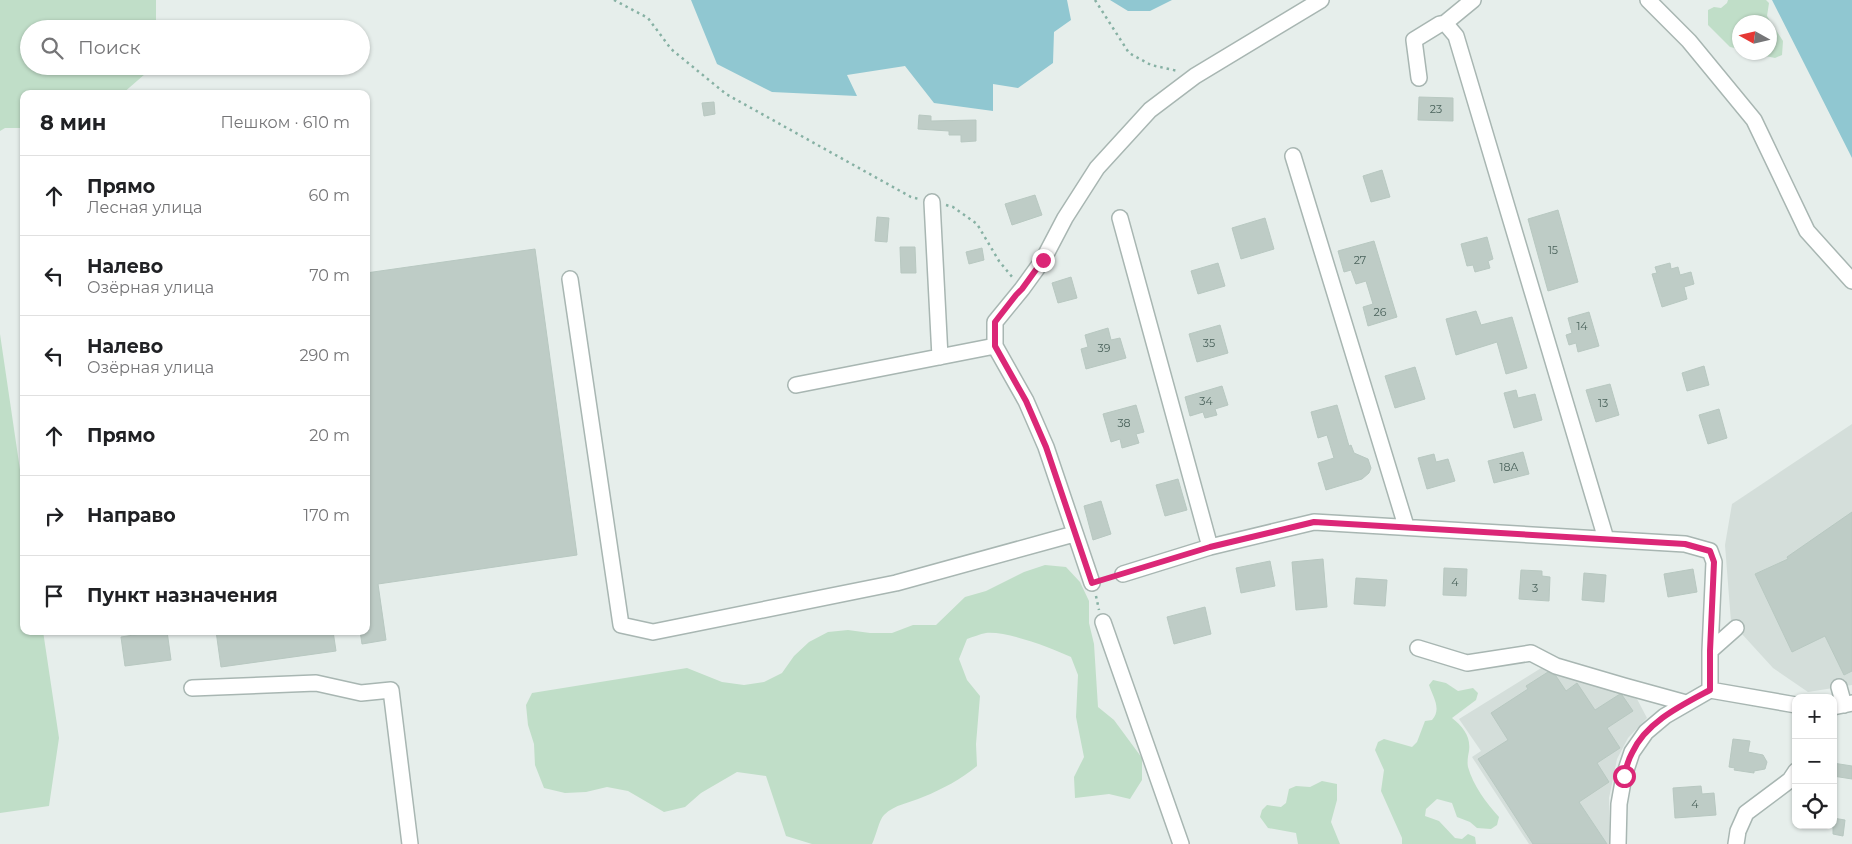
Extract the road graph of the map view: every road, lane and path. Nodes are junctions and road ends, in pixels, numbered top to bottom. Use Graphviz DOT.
graph roads {
  1 [pos="614,0"];
  2 [pos="1095,0"];
  3 [pos="1321,0"];
  4 [pos="1473,0"];
  5 [pos="1648,0"];
  6 [pos="1445,23"];
  7 [pos="1419,78"];
  8 [pos="1188,81"];
  9 [pos="1293,156"];
  10 [pos="932,202"];
  11 [pos="1120,218"];
  12 [pos="570,279"];
  13 [pos="1852,281"];
  14 [pos="1022,289"];
  15 [pos="995,346"];
  16 [pos="940,357"];
  17 [pos="796,385"];
  18 [pos="1406,526"];
  19 [pos="1074,534"];
  20 [pos="1606,539"];
  21 [pos="1210,547"];
  22 [pos="1124,574"];
  23 [pos="1092,583"];
  24 [pos="1103,622"];
  25 [pos="1736,628"];
  26 [pos="1418,648"];
  27 [pos="1710,651"];
  28 [pos="1839,687"];
  29 [pos="192,688"];
  30 [pos="1710,690"];
  31 [pos="1686,703"];
  32 [pos="1792,704"];
  33 [pos="1843,705"];
  34 [pos="1792,777"];
  35 [pos="410,844"];
  36 [pos="1181,844"];
  37 [pos="1618,844"];
  38 [pos="1736,844"];
  1 -- 10 [label="path"];
  2 -- 8 [label="path"];
  3 -- 8 [label="street"];
  4 -- 6 [label="street"];
  5 -- 13 [label="street"];
  6 -- 7 [label="street"];
  6 -- 20 [label="street"];
  8 -- 14 [label="street"];
  9 -- 18 [label="street"];
  10 -- 14 [label="path"];
  10 -- 16 [label="street"];
  11 -- 21 [label="street"];
  12 -- 19 [label="street"];
  14 -- 15 [label="street"];
  15 -- 16 [label="street"];
  15 -- 19 [label="street"];
  16 -- 17 [label="street"];
  18 -- 20 [label="street"];
  18 -- 21 [label="street"];
  19 -- 23 [label="street"];
  20 -- 27 [label="street"];
  21 -- 22 [label="street"];
  23 -- 24 [label="path"];
  24 -- 36 [label="street"];
  25 -- 27 [label="street"];
  26 -- 31 [label="street"];
  27 -- 30 [label="street"];
  28 -- 33 [label="street"];
  29 -- 35 [label="street"];
  30 -- 31 [label="street"];
  30 -- 32 [label="street"];
  31 -- 37 [label="street"];
  34 -- 38 [label="street"];
}
